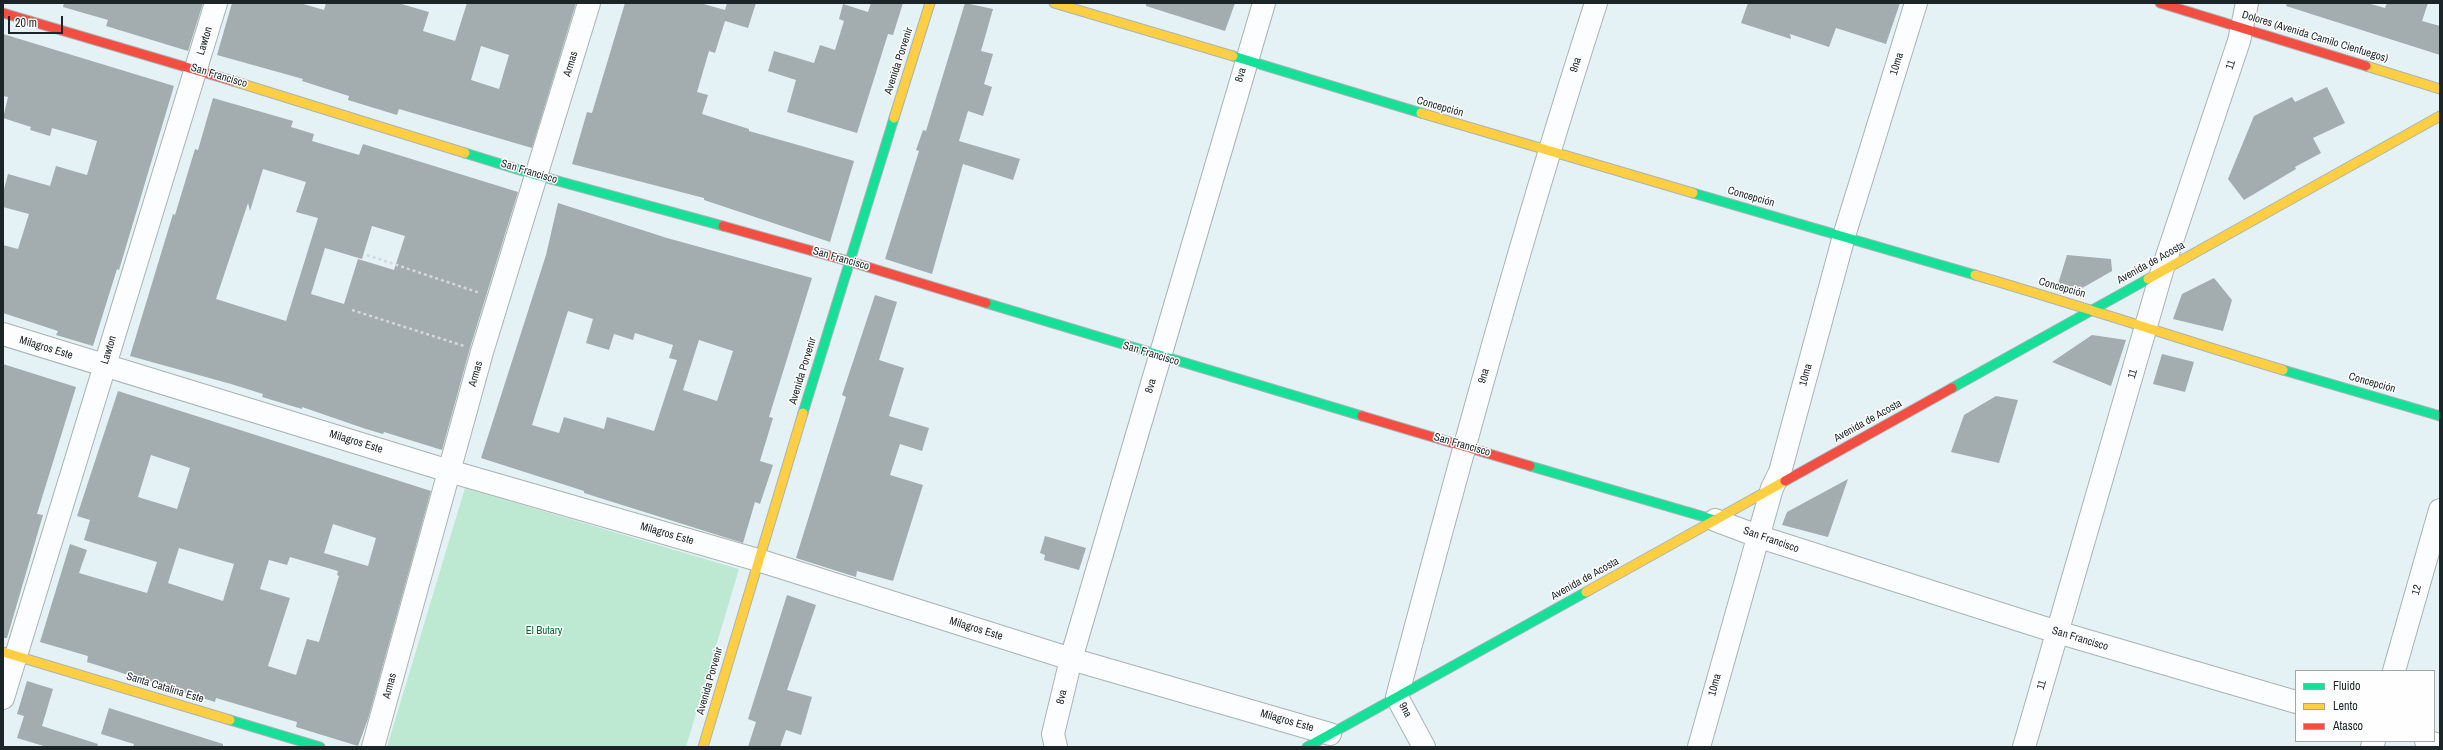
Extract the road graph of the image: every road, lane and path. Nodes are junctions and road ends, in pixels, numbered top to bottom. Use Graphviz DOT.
graph roads {
  1 [pos="216,3"];
  2 [pos="589,3"];
  3 [pos="930,3"];
  4 [pos="1054,3"];
  5 [pos="1264,3"];
  6 [pos="1596,3"];
  7 [pos="1916,3"];
  8 [pos="2160,3"];
  9 [pos="2247,3"];
  10 [pos="3,13"];
  11 [pos="2242,27"];
  12 [pos="1245,62"];
  13 [pos="196,69"];
  14 [pos="2440,89"];
  15 [pos="2440,116"];
  16 [pos="1548,151"];
  17 [pos="536,175"];
  18 [pos="1844,236"];
  19 [pos="367,255"];
  20 [pos="848,261"];
  21 [pos="2162,271"];
  22 [pos="498,299"];
  23 [pos="2092,309"];
  24 [pos="352,310"];
  25 [pos="2146,329"];
  26 [pos="3,334"];
  27 [pos="482,352"];
  28 [pos="1160,357"];
  29 [pos="104,366"];
  30 [pos="2440,416"];
  31 [pos="1464,446"];
  32 [pos="449,471"];
  33 [pos="1772,488"];
  34 [pos="2440,510"];
  35 [pos="1715,520"];
  36 [pos="1760,538"];
  37 [pos="758,560"];
  38 [pos="2058,632"];
  39 [pos="10,654"];
  40 [pos="1071,659"];
  41 [pos="2394,670"];
  42 [pos="1398,697"];
  43 [pos="3,698"];
  44 [pos="2295,702"];
  45 [pos="1330,734"];
  46 [pos="2430,742"];
  47 [pos="2440,745"];
  48 [pos="320,747"];
  49 [pos="373,747"];
  50 [pos="703,747"];
  51 [pos="1056,747"];
  52 [pos="1307,747"];
  53 [pos="1424,747"];
  54 [pos="1698,747"];
  55 [pos="2024,747"];
  1 -- 13 [label="street, Lawton"];
  2 -- 17 [label="street, Armas"];
  3 -- 20 [label="street, Avenida Porvenir"];
  4 -- 12 [label="street, Concepción"];
  5 -- 12 [label="street, 8va"];
  6 -- 16 [label="street, 9na"];
  7 -- 18 [label="street, 10ma"];
  8 -- 11 [label="street, Dolores (Avenida Camilo Cienfuegos)"];
  9 -- 11 [label="street, 11"];
  10 -- 13 [label="street, San Francisco"];
  11 -- 14 [label="street, Dolores (Avenida Camilo Cienfuegos)"];
  11 -- 21 [label="street, 11"];
  12 -- 16 [label="street, Concepción"];
  12 -- 28 [label="street, 8va"];
  13 -- 17 [label="street, San Francisco"];
  13 -- 29 [label="street, Lawton"];
  15 -- 21 [label="street, Avenida de Acosta"];
  16 -- 18 [label="street, Concepción"];
  16 -- 31 [label="street, 9na"];
  17 -- 20 [label="street, San Francisco"];
  17 -- 22 [label="street, Armas"];
  18 -- 23 [label="street, Concepción"];
  18 -- 33 [label="street, 10ma"];
  19 -- 22 [label="path"];
  20 -- 28 [label="street, San Francisco"];
  20 -- 37 [label="street, Avenida Porvenir"];
  21 -- 23 [label="street, Avenida de Acosta"];
  21 -- 25 [label="street, 11"];
  22 -- 27 [label="street, Armas"];
  23 -- 25 [label="street, Concepción"];
  23 -- 33 [label="street, Avenida de Acosta"];
  24 -- 27 [label="path"];
  25 -- 30 [label="street, Concepción"];
  25 -- 38 [label="street, 11"];
  26 -- 29 [label="street, Milagros Este"];
  27 -- 32 [label="street, Armas"];
  28 -- 31 [label="street, San Francisco"];
  28 -- 40 [label="street, 8va"];
  29 -- 32 [label="street, Milagros Este"];
  29 -- 39 [label="street, Lawton"];
  31 -- 35 [label="street, San Francisco"];
  31 -- 42 [label="street, 9na"];
  32 -- 37 [label="street, Milagros Este"];
  32 -- 49 [label="street, Armas"];
  33 -- 35 [label="street, Avenida de Acosta"];
  33 -- 36 [label="street, 10ma"];
  34 -- 41 [label="street, 12"];
  35 -- 36 [label="street, San Francisco"];
  35 -- 42 [label="street, Avenida de Acosta"];
  36 -- 38 [label="street, San Francisco"];
  36 -- 54 [label="street, 10ma"];
  37 -- 40 [label="street, Milagros Este"];
  37 -- 50 [label="street, Avenida Porvenir"];
  38 -- 44 [label="street, San Francisco"];
  38 -- 55 [label="street, 11"];
  39 -- 43 [label="street, Lawton"];
  39 -- 48 [label="street, Santa Catalina Este"];
  40 -- 45 [label="street, Milagros Este"];
  40 -- 51 [label="street, 8va"];
  42 -- 45 [label="street, Avenida de Acosta"];
  42 -- 53 [label="street, 9na"];
  45 -- 52 [label="street, Avenida de Acosta"];
  46 -- 47 [label="street"];
}
